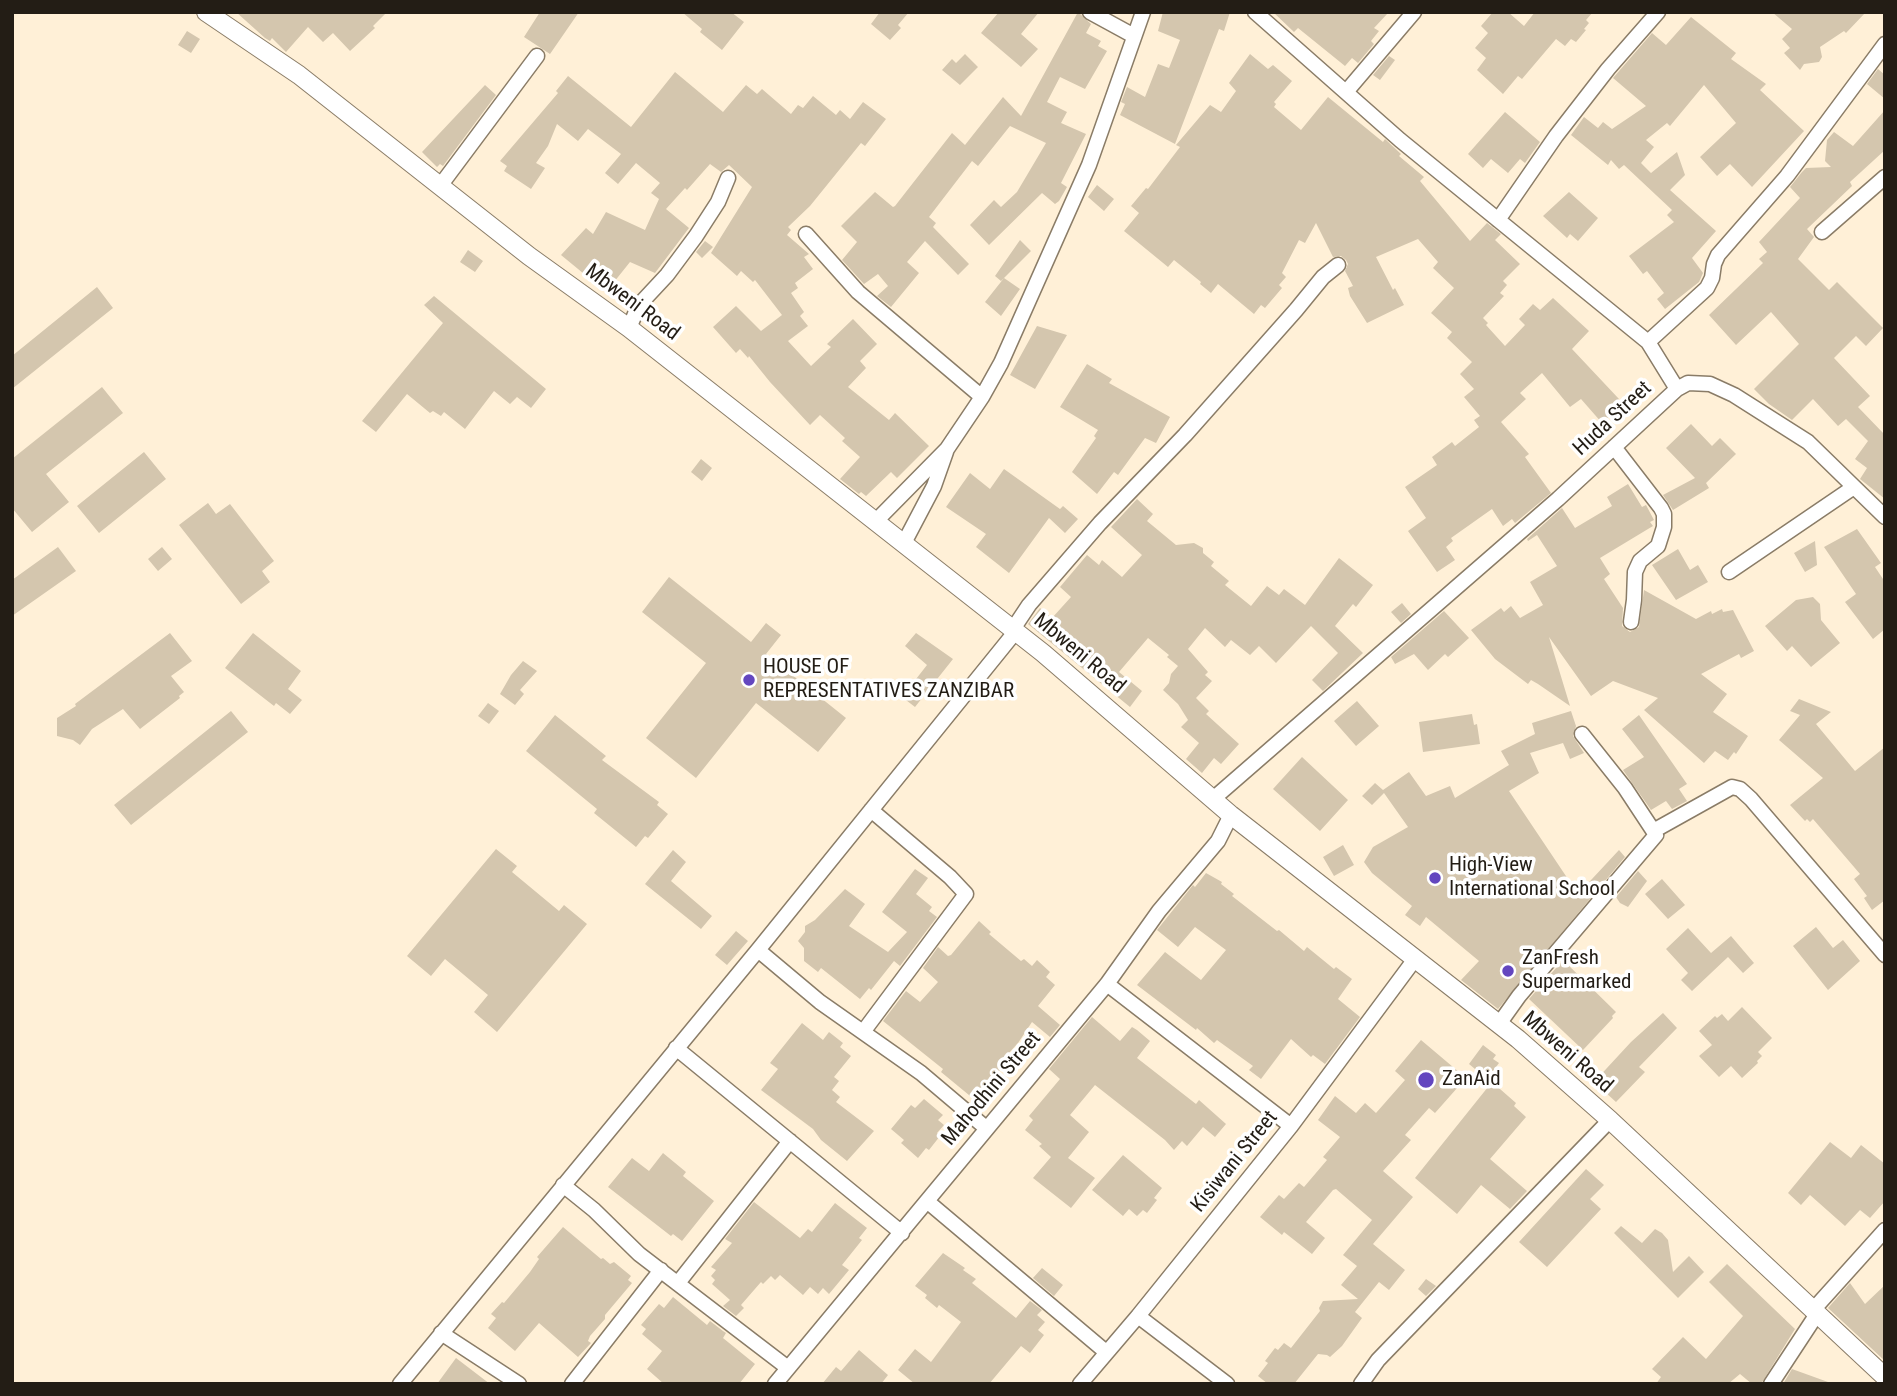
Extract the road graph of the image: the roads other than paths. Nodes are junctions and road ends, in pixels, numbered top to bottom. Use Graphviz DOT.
graph roads {
  1 [pos="206,12"];
  2 [pos="1090,12"];
  3 [pos="1143,12"];
  4 [pos="1255,12"];
  5 [pos="1415,12"];
  6 [pos="1658,12"];
  7 [pos="1134,36"];
  8 [pos="1885,45"];
  9 [pos="537,56"];
  10 [pos="1346,92"];
  11 [pos="1885,177"];
  12 [pos="729,178"];
  13 [pos="440,186"];
  14 [pos="1498,220"];
  15 [pos="1822,232"];
  16 [pos="806,234"];
  17 [pos="1338,265"];
  18 [pos="629,328"];
  19 [pos="1648,342"];
  20 [pos="1677,389"];
  21 [pos="982,397"];
  22 [pos="1614,447"];
  23 [pos="947,449"];
  24 [pos="1854,488"];
  25 [pos="1885,517"];
  26 [pos="876,521"];
  27 [pos="904,542"];
  28 [pos="1729,572"];
  29 [pos="1631,622"];
  30 [pos="1014,630"];
  31 [pos="1582,734"];
  32 [pos="1213,799"];
  33 [pos="871,810"];
  34 [pos="1231,815"];
  35 [pos="1655,830"];
  36 [pos="758,950"];
  37 [pos="1885,955"];
  38 [pos="1415,959"];
  39 [pos="1107,984"];
  40 [pos="1499,1024"];
  41 [pos="863,1032"];
  42 [pos="676,1048"];
  43 [pos="1610,1120"];
  44 [pos="1292,1126"];
  45 [pos="986,1128"];
  46 [pos="790,1141"];
  47 [pos="562,1185"];
  48 [pos="928,1202"];
  49 [pos="1885,1230"];
  50 [pos="902,1233"];
  51 [pos="660,1270"];
  52 [pos="678,1283"];
  53 [pos="1815,1312"];
  54 [pos="1138,1316"];
  55 [pos="441,1333"];
  56 [pos="1106,1352"];
  57 [pos="788,1368"];
  58 [pos="1885,1377"];
  59 [pos="400,1384"];
  60 [pos="519,1384"];
  61 [pos="572,1384"];
  62 [pos="775,1384"];
  63 [pos="1080,1384"];
  64 [pos="1227,1384"];
  65 [pos="1361,1384"];
  66 [pos="1771,1384"];
  1 -- 13 [label="street, Mbweni Road"];
  2 -- 7 [label="street"];
  3 -- 7 [label="street"];
  4 -- 10 [label="street, Huda Street"];
  5 -- 10 [label="street"];
  6 -- 14 [label="street"];
  7 -- 21 [label="street"];
  8 -- 19 [label="street"];
  9 -- 13 [label="street"];
  10 -- 14 [label="street, Huda Street"];
  11 -- 15 [label="street"];
  12 -- 18 [label="street"];
  13 -- 18 [label="street, Mbweni Road"];
  14 -- 19 [label="street, Huda Street"];
  16 -- 21 [label="street"];
  17 -- 30 [label="street"];
  18 -- 26 [label="street, Mbweni Road"];
  19 -- 20 [label="street, Huda Street"];
  20 -- 22 [label="street, Huda Street"];
  20 -- 24 [label="street"];
  21 -- 23 [label="street"];
  22 -- 29 [label="street"];
  22 -- 32 [label="street, Huda Street"];
  23 -- 26 [label="street"];
  23 -- 27 [label="street"];
  24 -- 25 [label="street"];
  24 -- 28 [label="street"];
  26 -- 27 [label="street, Mbweni Road"];
  27 -- 30 [label="street, Mbweni Road"];
  30 -- 32 [label="street, Mbweni Road"];
  30 -- 33 [label="street"];
  31 -- 35 [label="street"];
  32 -- 34 [label="street, Mbweni Road"];
  33 -- 36 [label="street"];
  33 -- 41 [label="street"];
  34 -- 38 [label="street, Mbweni Road"];
  34 -- 39 [label="street, Mahodhini Street"];
  35 -- 37 [label="street"];
  35 -- 40 [label="street"];
  36 -- 41 [label="street"];
  36 -- 42 [label="street"];
  38 -- 40 [label="street, Mbweni Road"];
  38 -- 44 [label="street, Kisiwani Street"];
  39 -- 44 [label="street"];
  39 -- 45 [label="street, Mahodhini Street"];
  40 -- 43 [label="street, Mbweni Road"];
  41 -- 45 [label="street"];
  42 -- 46 [label="street"];
  42 -- 47 [label="street"];
  43 -- 53 [label="street, Mbweni Road"];
  43 -- 65 [label="street"];
  44 -- 54 [label="street, Kisiwani Street"];
  45 -- 48 [label="street, Mahodhini Street"];
  46 -- 50 [label="street"];
  46 -- 52 [label="street"];
  47 -- 51 [label="street"];
  47 -- 55 [label="street"];
  48 -- 50 [label="street, Mahodhini Street"];
  48 -- 56 [label="street"];
  49 -- 53 [label="street"];
  50 -- 57 [label="street, Mahodhini Street"];
  51 -- 52 [label="street"];
  51 -- 61 [label="street"];
  52 -- 57 [label="street"];
  53 -- 58 [label="street, Mbweni Road"];
  53 -- 66 [label="street"];
  54 -- 56 [label="street, Kisiwani Street"];
  54 -- 64 [label="street"];
  55 -- 59 [label="street"];
  55 -- 60 [label="street"];
  56 -- 63 [label="street, Kisiwani Street"];
  57 -- 62 [label="street, Mahodhini Street"];
}
